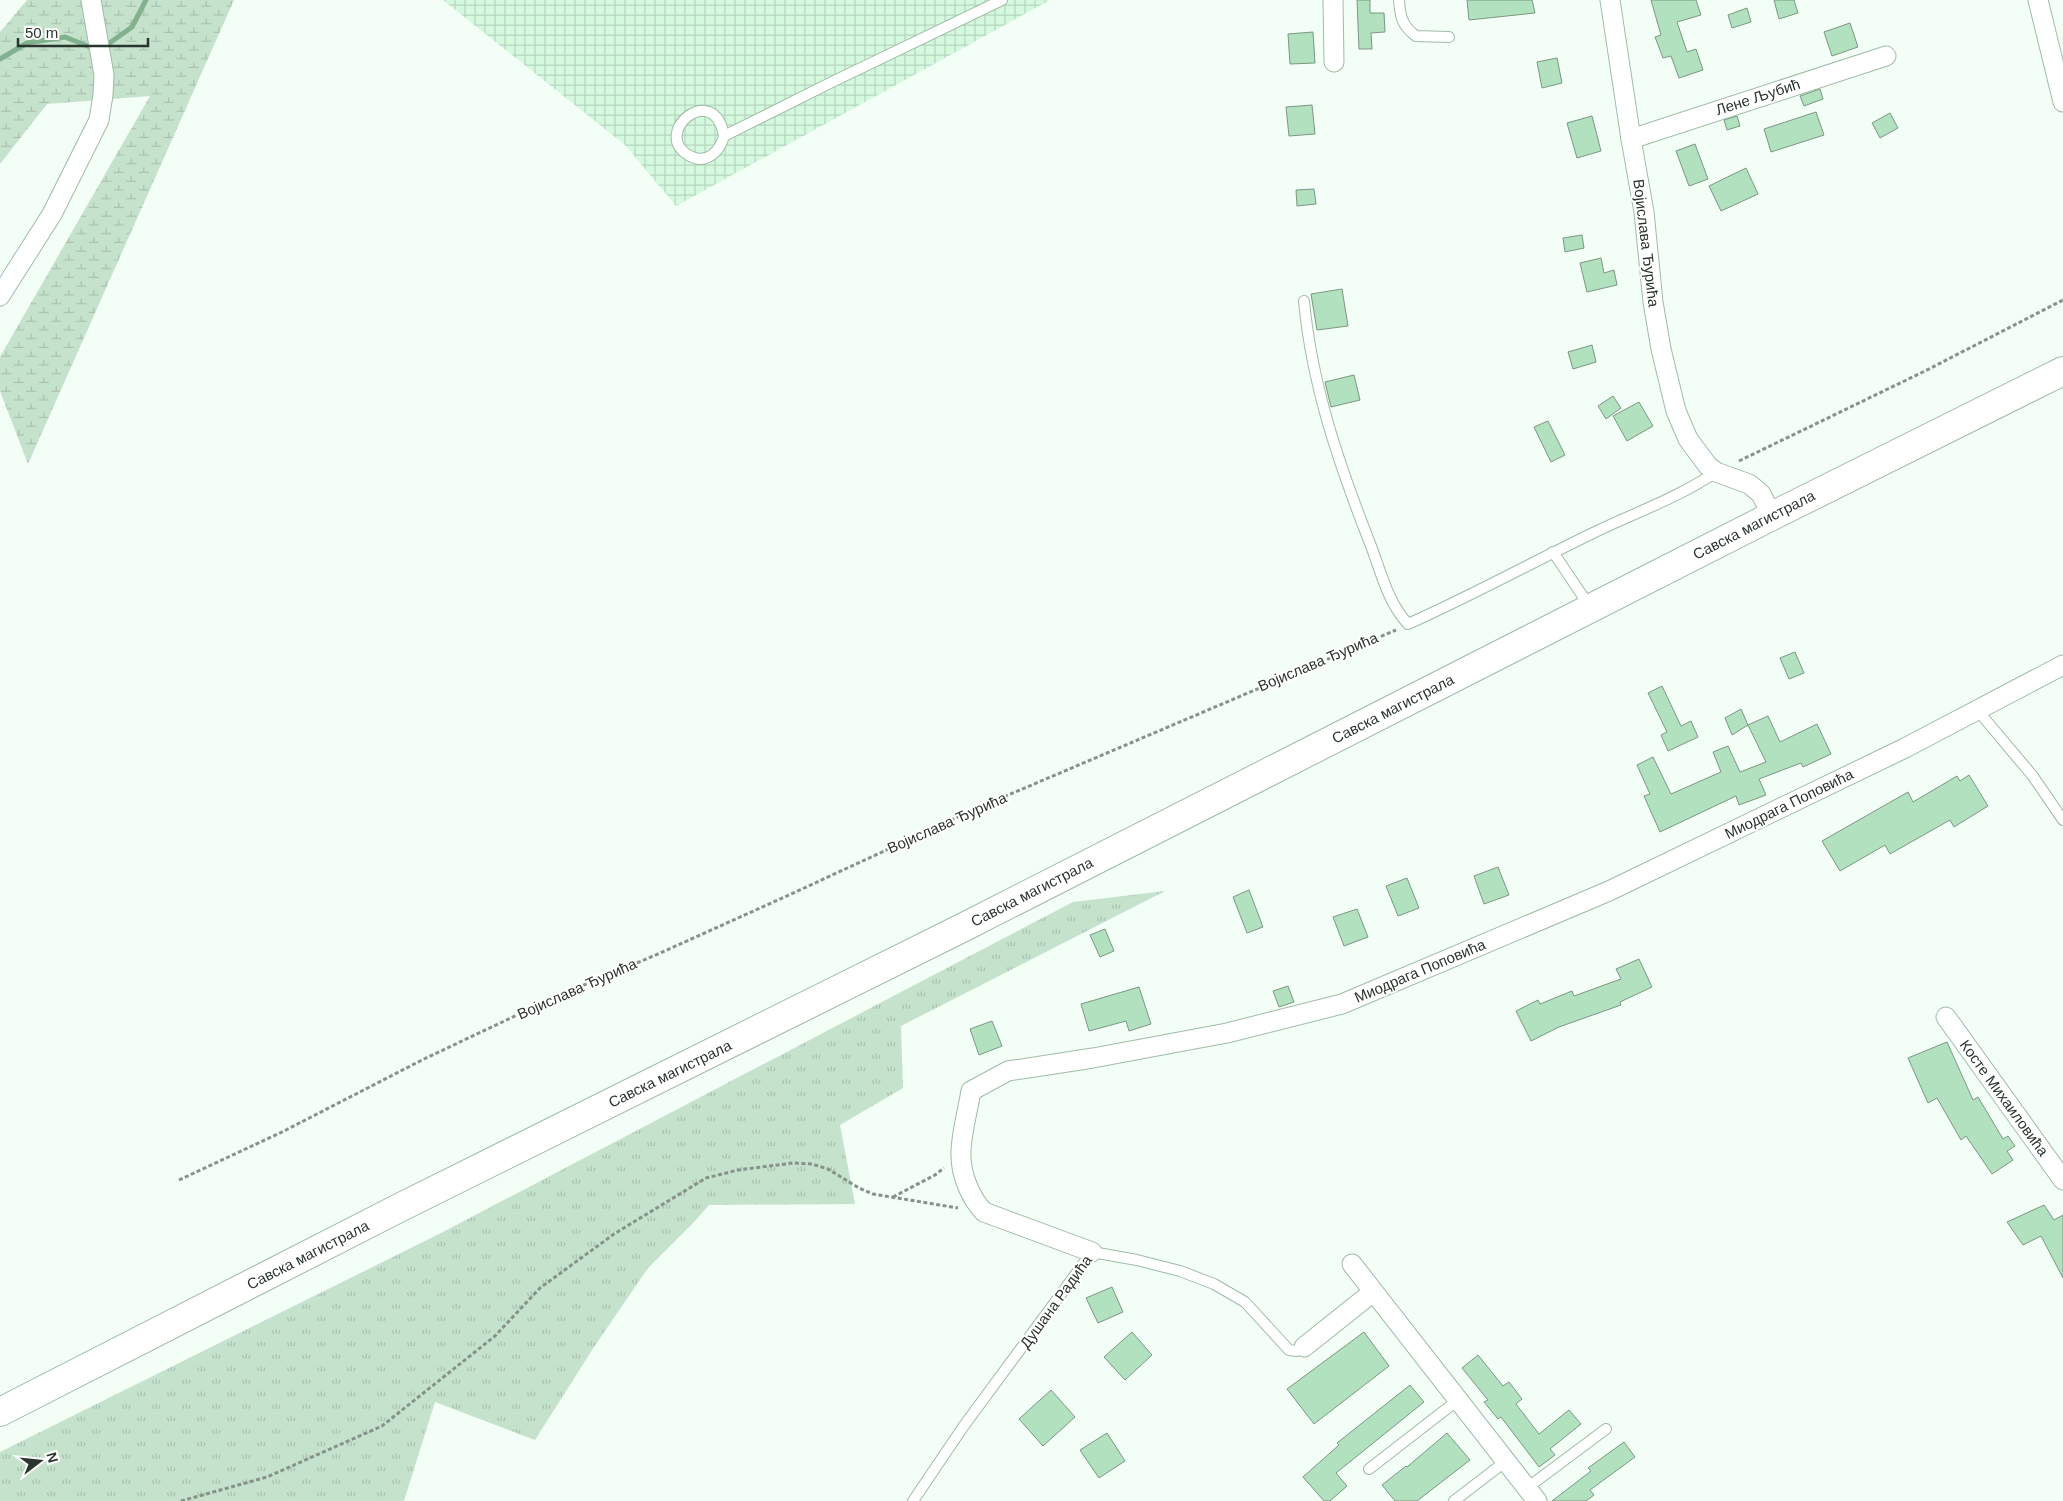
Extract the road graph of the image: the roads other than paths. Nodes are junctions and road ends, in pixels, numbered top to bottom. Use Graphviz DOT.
graph roads {
  1 [pos="91,0"];
  2 [pos="1002,0"];
  3 [pos="1334,0"];
  4 [pos="1399,0"];
  5 [pos="2038,0"];
  6 [pos="1614,1"];
  7 [pos="1449,37"];
  8 [pos="1886,56"];
  9 [pos="1334,62"];
  10 [pos="2063,102"];
  11 [pos="724,136"];
  12 [pos="1630,139"];
  13 [pos="0,296"];
  14 [pos="1304,301"];
  15 [pos="2063,371"];
  16 [pos="1716,472"];
  17 [pos="1772,516"];
  18 [pos="1553,552"];
  19 [pos="1590,609"];
  20 [pos="2063,665"];
  21 [pos="1980,710"];
  22 [pos="2063,820"];
  23 [pos="1946,1017"];
  24 [pos="2063,1180"];
  25 [pos="1092,1252"];
  26 [pos="1352,1264"];
  27 [pos="1373,1292"];
  28 [pos="1304,1347"];
  29 [pos="1458,1400"];
  30 [pos="0,1412"];
  31 [pos="1606,1429"];
  32 [pos="1506,1461"];
  33 [pos="1369,1468"];
  34 [pos="1532,1495"];
  35 [pos="913,1501"];
  36 [pos="1454,1501"];
  1 -- 13 [label="street"];
  2 -- 11 [label="lane"];
  3 -- 9 [label="street"];
  4 -- 7 [label="lane"];
  5 -- 10 [label="street"];
  6 -- 12 [label="street, Војислава Ђурића"];
  8 -- 12 [label="street, Лене Љубић"];
  11 -- 11 [label="lane"];
  12 -- 16 [label="street, Војислава Ђурића"];
  14 -- 18 [label="lane"];
  15 -- 17 [label="main road, Савска магистрала"];
  16 -- 17 [label="street, Војислава Ђурића"];
  16 -- 18 [label="lane"];
  17 -- 19 [label="main road, Савска магистрала"];
  18 -- 19 [label="lane"];
  19 -- 30 [label="main road, Савска магистрала"];
  20 -- 21 [label="street, Миодрага Поповића"];
  21 -- 22 [label="lane"];
  21 -- 25 [label="street, Миодрага Поповића"];
  23 -- 24 [label="street, Косте Михаиловића"];
  25 -- 28 [label="lane, Душана Радића"];
  25 -- 35 [label="lane, Душана Радића"];
  26 -- 27 [label="street"];
  27 -- 28 [label="street, Душана Радића"];
  27 -- 29 [label="street"];
  29 -- 32 [label="street"];
  29 -- 33 [label="lane"];
  31 -- 34 [label="lane"];
  32 -- 34 [label="street"];
  32 -- 36 [label="lane"];
}
